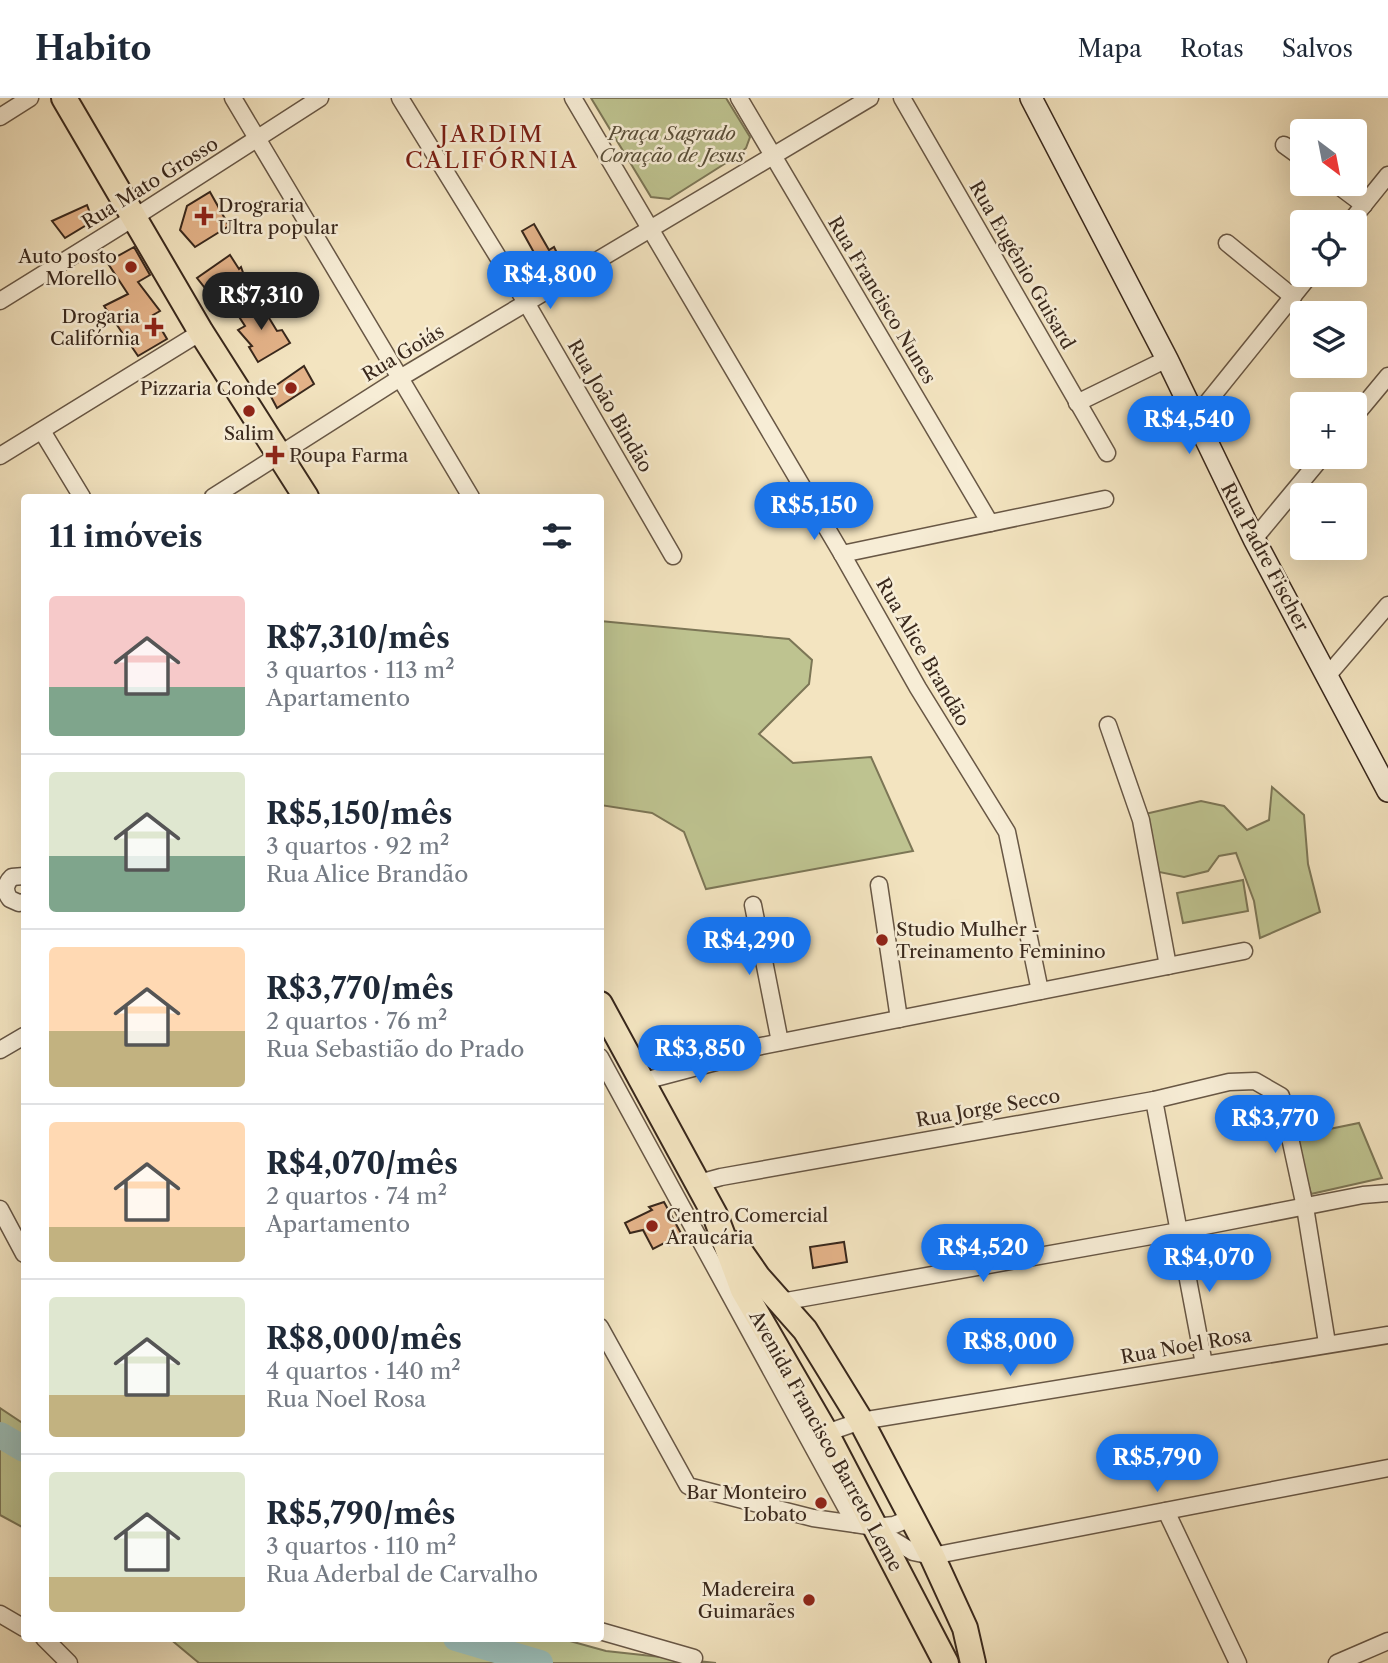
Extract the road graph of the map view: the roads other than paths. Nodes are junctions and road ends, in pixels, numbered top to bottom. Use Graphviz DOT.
graph roads {
  1 [pos="30,98"];
  2 [pos="64,98"];
  3 [pos="233,98"];
  4 [pos="320,98"];
  5 [pos="400,98"];
  6 [pos="573,98"];
  7 [pos="739,98"];
  8 [pos="870,98"];
  9 [pos="902,98"];
  10 [pos="1031,98"];
  11 [pos="0,117"];
  12 [pos="259,139"];
  13 [pos="1284,145"];
  14 [pos="1290,150"];
  15 [pos="773,155"];
  16 [pos="1388,176"];
  17 [pos="1352,196"];
  18 [pos="1364,205"];
  19 [pos="1360,210"];
  20 [pos="135,217"];
  21 [pos="650,230"];
  22 [pos="1227,243"];
  23 [pos="1301,287"];
  24 [pos="1293,297"];
  25 [pos="0,301"];
  26 [pos="527,304"];
  27 [pos="201,332"];
  28 [pos="1167,359"];
  29 [pos="1388,376"];
  30 [pos="400,378"];
  31 [pos="1367,401"];
  32 [pos="1077,403"];
  33 [pos="1194,419"];
  34 [pos="42,430"];
  35 [pos="1107,453"];
  36 [pos="280,454"];
  37 [pos="0,456"];
  38 [pos="1312,469"];
  39 [pos="80,494"];
  40 [pos="218,494"];
  41 [pos="304,494"];
  42 [pos="469,494"];
  43 [pos="1105,499"];
  44 [pos="990,523"];
  45 [pos="1254,539"];
  46 [pos="842,554"];
  47 [pos="673,556"];
  48 [pos="1388,605"];
  49 [pos="1328,675"];
  50 [pos="1108,725"];
  51 [pos="1388,791"];
  52 [pos="21,876"];
  53 [pos="879,885"];
  54 [pos="3,891"];
  55 [pos="21,904"];
  56 [pos="753,905"];
  57 [pos="1244,951"];
  58 [pos="1168,966"];
  59 [pos="1040,991"];
  60 [pos="604,1011"];
  61 [pos="899,1019"];
  62 [pos="21,1038"];
  63 [pos="780,1042"];
  64 [pos="0,1050"];
  65 [pos="741,1050"];
  66 [pos="604,1064"];
  67 [pos="638,1071"];
  68 [pos="1154,1100"];
  69 [pos="699,1183"];
  70 [pos="1388,1193"];
  71 [pos="1305,1207"];
  72 [pos="0,1209"];
  73 [pos="715,1214"];
  74 [pos="1179,1231"];
  75 [pos="21,1248"];
  76 [pos="781,1302"];
  77 [pos="604,1333"];
  78 [pos="1388,1335"];
  79 [pos="1327,1343"];
  80 [pos="1204,1364"];
  81 [pos="861,1421"];
  82 [pos="826,1433"];
  83 [pos="1388,1468"];
  84 [pos="1167,1511"];
  85 [pos="911,1518"];
  86 [pos="864,1526"];
  87 [pos="932,1556"];
  88 [pos="0,1614"];
  89 [pos="21,1626"];
  90 [pos="604,1632"];
  91 [pos="1388,1641"];
  92 [pos="48,1642"];
  93 [pos="694,1658"];
  94 [pos="69,1663"];
  95 [pos="946,1663"];
  96 [pos="973,1663"];
  97 [pos="1238,1663"];
  98 [pos="1337,1663"];
  1 -- 11 [label="street"];
  2 -- 20 [label="main road"];
  3 -- 12 [label="street"];
  4 -- 12 [label="street, Rua Mato Grosso"];
  5 -- 26 [label="street, Rua João Bindão"];
  6 -- 21 [label="street, Rua Alice Brandão"];
  7 -- 15 [label="street, Rua Francisco Nunes"];
  8 -- 15 [label="street, Rua Goiás"];
  9 -- 32 [label="street, Rua Eugênio Guisard"];
  10 -- 28 [label="main road, Rua Padre Fischer"];
  12 -- 20 [label="street, Rua Mato Grosso"];
  12 -- 30 [label="street"];
  13 -- 14 [label="street"];
  15 -- 21 [label="street, Rua Goiás"];
  15 -- 44 [label="street, Rua Francisco Nunes"];
  16 -- 18 [label="street"];
  17 -- 18 [label="street"];
  18 -- 19 [label="street"];
  20 -- 25 [label="street, Rua Mato Grosso"];
  20 -- 27 [label="main road"];
  21 -- 26 [label="street, Rua Goiás"];
  21 -- 46 [label="street, Rua Alice Brandão"];
  22 -- 24 [label="street"];
  23 -- 24 [label="street"];
  24 -- 33 [label="street"];
  26 -- 30 [label="street, Rua Goiás"];
  26 -- 47 [label="street, Rua João Bindão"];
  27 -- 34 [label="street"];
  27 -- 36 [label="main road"];
  28 -- 32 [label="street"];
  28 -- 33 [label="main road, Rua Padre Fischer"];
  29 -- 31 [label="street"];
  30 -- 36 [label="street, Rua Goiás"];
  30 -- 42 [label="street"];
  32 -- 35 [label="street, Rua Eugênio Guisard"];
  33 -- 45 [label="main road, Rua Padre Fischer"];
  34 -- 37 [label="street"];
  34 -- 39 [label="street"];
  36 -- 40 [label="street, Rua Goiás"];
  36 -- 41 [label="main road"];
  38 -- 45 [label="street"];
  43 -- 44 [label="street"];
  44 -- 46 [label="street"];
  45 -- 49 [label="main road, Rua Padre Fischer"];
  46 -- 59 [label="street, Rua Alice Brandão"];
  48 -- 49 [label="street"];
  49 -- 51 [label="main road, Rua Padre Fischer"];
  50 -- 58 [label="street"];
  52 -- 54 [label="street"];
  53 -- 61 [label="street"];
  54 -- 55 [label="street"];
  56 -- 63 [label="street"];
  57 -- 58 [label="street"];
  58 -- 59 [label="street"];
  59 -- 61 [label="street"];
  60 -- 67 [label="main road, Avenida Francisco Barreto Leme"];
  61 -- 63 [label="street"];
  62 -- 64 [label="street"];
  63 -- 65 [label="street"];
  65 -- 67 [label="street"];
  65 -- 67 [label="street"];
  66 -- 86 [label="street, Avenida Francisco Barreto Leme"];
  67 -- 69 [label="main road, Avenida Francisco Barreto Leme"];
  68 -- 69 [label="street, Rua Jorge Secco"];
  68 -- 71 [label="street, Rua Jorge Secco"];
  68 -- 74 [label="street"];
  69 -- 73 [label="main road, Avenida Francisco Barreto Leme"];
  70 -- 71 [label="street"];
  71 -- 74 [label="street"];
  71 -- 79 [label="street"];
  72 -- 75 [label="street"];
  73 -- 76 [label="main road, Avenida Francisco Barreto Leme"];
  73 -- 82 [label="main road, Avenida Francisco Barreto Leme"];
  74 -- 76 [label="street"];
  74 -- 80 [label="street"];
  76 -- 81 [label="main road, Avenida Francisco Barreto Leme"];
  77 -- 86 [label="street"];
  78 -- 79 [label="street, Rua Noel Rosa"];
  79 -- 80 [label="street, Rua Noel Rosa"];
  80 -- 81 [label="street, Rua Noel Rosa"];
  81 -- 82 [label="street, Rua Noel Rosa"];
  81 -- 85 [label="main road, Avenida Francisco Barreto Leme"];
  82 -- 86 [label="main road, Avenida Francisco Barreto Leme"];
  83 -- 84 [label="street"];
  84 -- 87 [label="street"];
  84 -- 97 [label="street"];
  85 -- 86 [label="street"];
  85 -- 87 [label="main road, Avenida Francisco Barreto Leme"];
  86 -- 87 [label="street"];
  86 -- 95 [label="main road, Avenida Francisco Barreto Leme"];
  87 -- 96 [label="main road, Avenida Francisco Barreto Leme"];
  88 -- 89 [label="street"];
  90 -- 93 [label="street"];
  91 -- 98 [label="street"];
  92 -- 94 [label="street"];
}
